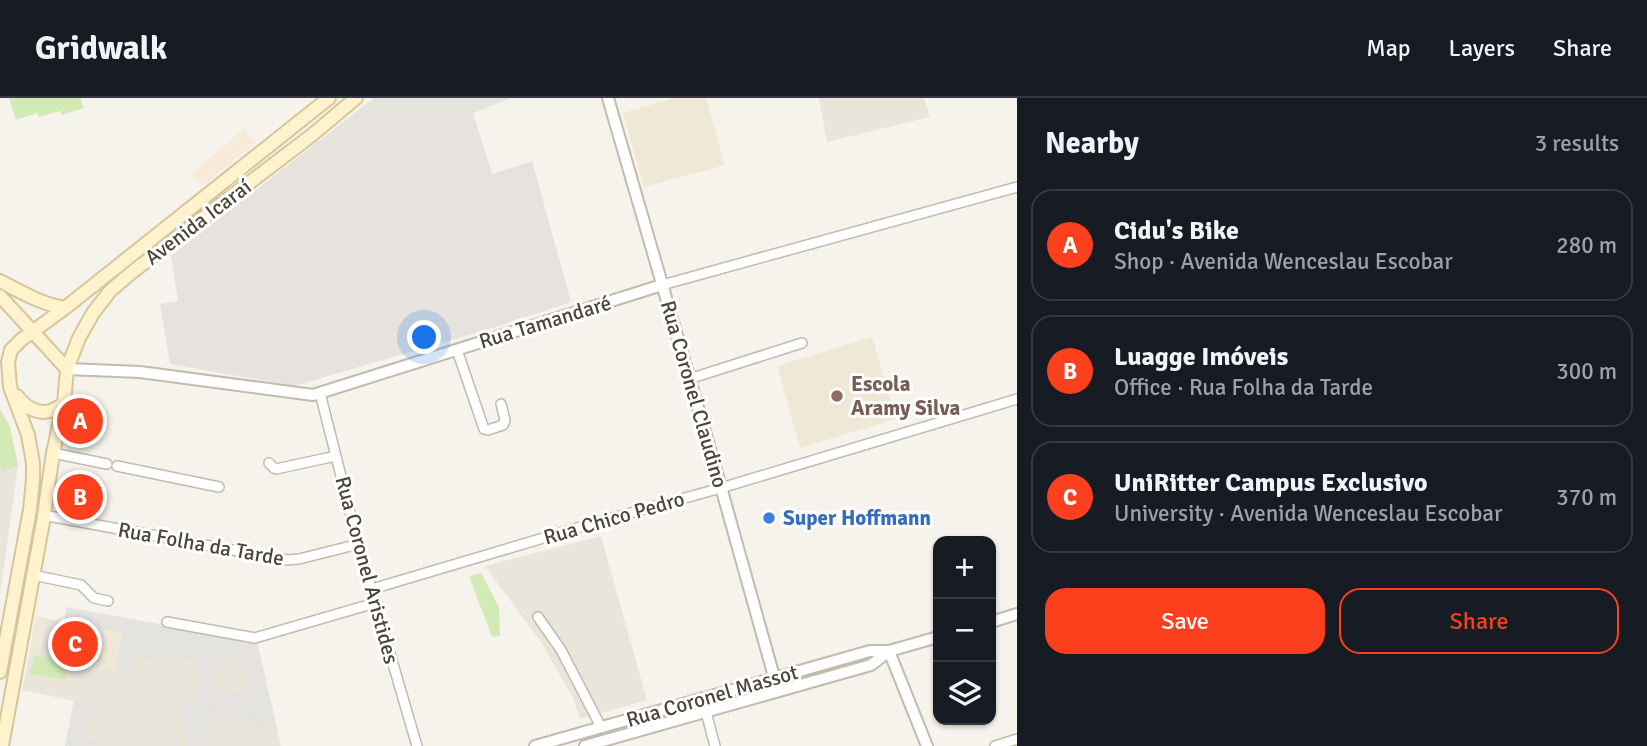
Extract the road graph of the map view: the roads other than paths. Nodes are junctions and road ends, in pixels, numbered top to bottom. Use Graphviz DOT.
graph roads {
  1 [pos="329,98"];
  2 [pos="356,98"];
  3 [pos="608,98"];
  4 [pos="1017,187"];
  5 [pos="0,281"];
  6 [pos="662,285"];
  7 [pos="0,296"];
  8 [pos="65,308"];
  9 [pos="33,331"];
  10 [pos="802,344"];
  11 [pos="457,350"];
  12 [pos="67,369"];
  13 [pos="0,370"];
  14 [pos="689,379"];
  15 [pos="10,387"];
  16 [pos="320,393"];
  17 [pos="1017,399"];
  18 [pos="64,403"];
  19 [pos="501,404"];
  20 [pos="53,453"];
  21 [pos="336,456"];
  22 [pos="269,463"];
  23 [pos="219,487"];
  24 [pos="721,488"];
  25 [pos="43,516"];
  26 [pos="359,544"];
  27 [pos="33,575"];
  28 [pos="372,589"];
  29 [pos="108,601"];
  30 [pos="375,603"];
  31 [pos="1017,614"];
  32 [pos="538,617"];
  33 [pos="996,620"];
  34 [pos="167,622"];
  35 [pos="933,638"];
  36 [pos="889,651"];
  37 [pos="0,672"];
  38 [pos="774,678"];
  39 [pos="778,691"];
  40 [pos="706,712"];
  41 [pos="601,727"];
  42 [pos="1017,740"];
  43 [pos="924,745"];
  44 [pos="2,746"];
  45 [pos="417,746"];
  46 [pos="535,746"];
  47 [pos="585,746"];
  48 [pos="715,746"];
  49 [pos="995,746"];
  1 -- 8 [label="main road, Avenida Icaraí"];
  2 -- 12 [label="main road, Avenida Icaraí"];
  3 -- 6 [label="street, Rua Coronel Claudino"];
  4 -- 6 [label="street, Rua Tamandaré"];
  5 -- 8 [label="main road"];
  6 -- 11 [label="street, Rua Tamandaré"];
  6 -- 14 [label="street, Rua Coronel Claudino"];
  7 -- 9 [label="main road"];
  8 -- 9 [label="main road, Avenida Icaraí"];
  9 -- 12 [label="main road"];
  9 -- 15 [label="main road"];
  10 -- 14 [label="street"];
  11 -- 16 [label="street, Rua Tamandaré"];
  11 -- 19 [label="street"];
  12 -- 16 [label="street, Rua Tamandaré"];
  12 -- 18 [label="main road"];
  13 -- 15 [label="main road"];
  14 -- 24 [label="street, Rua Coronel Claudino"];
  15 -- 18 [label="main road"];
  15 -- 37 [label="main road"];
  16 -- 21 [label="street, Rua Coronel Aristides"];
  17 -- 24 [label="street, Rua Chico Pedro"];
  18 -- 20 [label="main road"];
  20 -- 23 [label="street"];
  20 -- 25 [label="main road"];
  21 -- 22 [label="street"];
  21 -- 26 [label="street, Rua Coronel Aristides"];
  24 -- 28 [label="street, Rua Chico Pedro"];
  24 -- 38 [label="street, Rua Coronel Claudino"];
  25 -- 26 [label="street, Rua Folha da Tarde"];
  25 -- 27 [label="main road"];
  26 -- 28 [label="street, Rua Coronel Aristides"];
  27 -- 29 [label="street"];
  27 -- 44 [label="main road"];
  28 -- 30 [label="street, Rua Coronel Aristides"];
  30 -- 34 [label="street"];
  30 -- 45 [label="street, Rua Coronel Aristides"];
  31 -- 33 [label="street"];
  32 -- 41 [label="street"];
  35 -- 36 [label="street, Rua Coronel Massot"];
  36 -- 38 [label="street, Rua Coronel Massot"];
  36 -- 39 [label="street, Rua Coronel Massot"];
  36 -- 43 [label="street"];
  38 -- 39 [label="street, Rua Coronel Claudino"];
  38 -- 41 [label="street, Rua Coronel Massot"];
  39 -- 40 [label="street, Rua Coronel Massot"];
  40 -- 47 [label="street, Rua Coronel Massot"];
  40 -- 48 [label="street"];
  41 -- 46 [label="street, Rua Coronel Massot"];
  42 -- 49 [label="street"];
}
